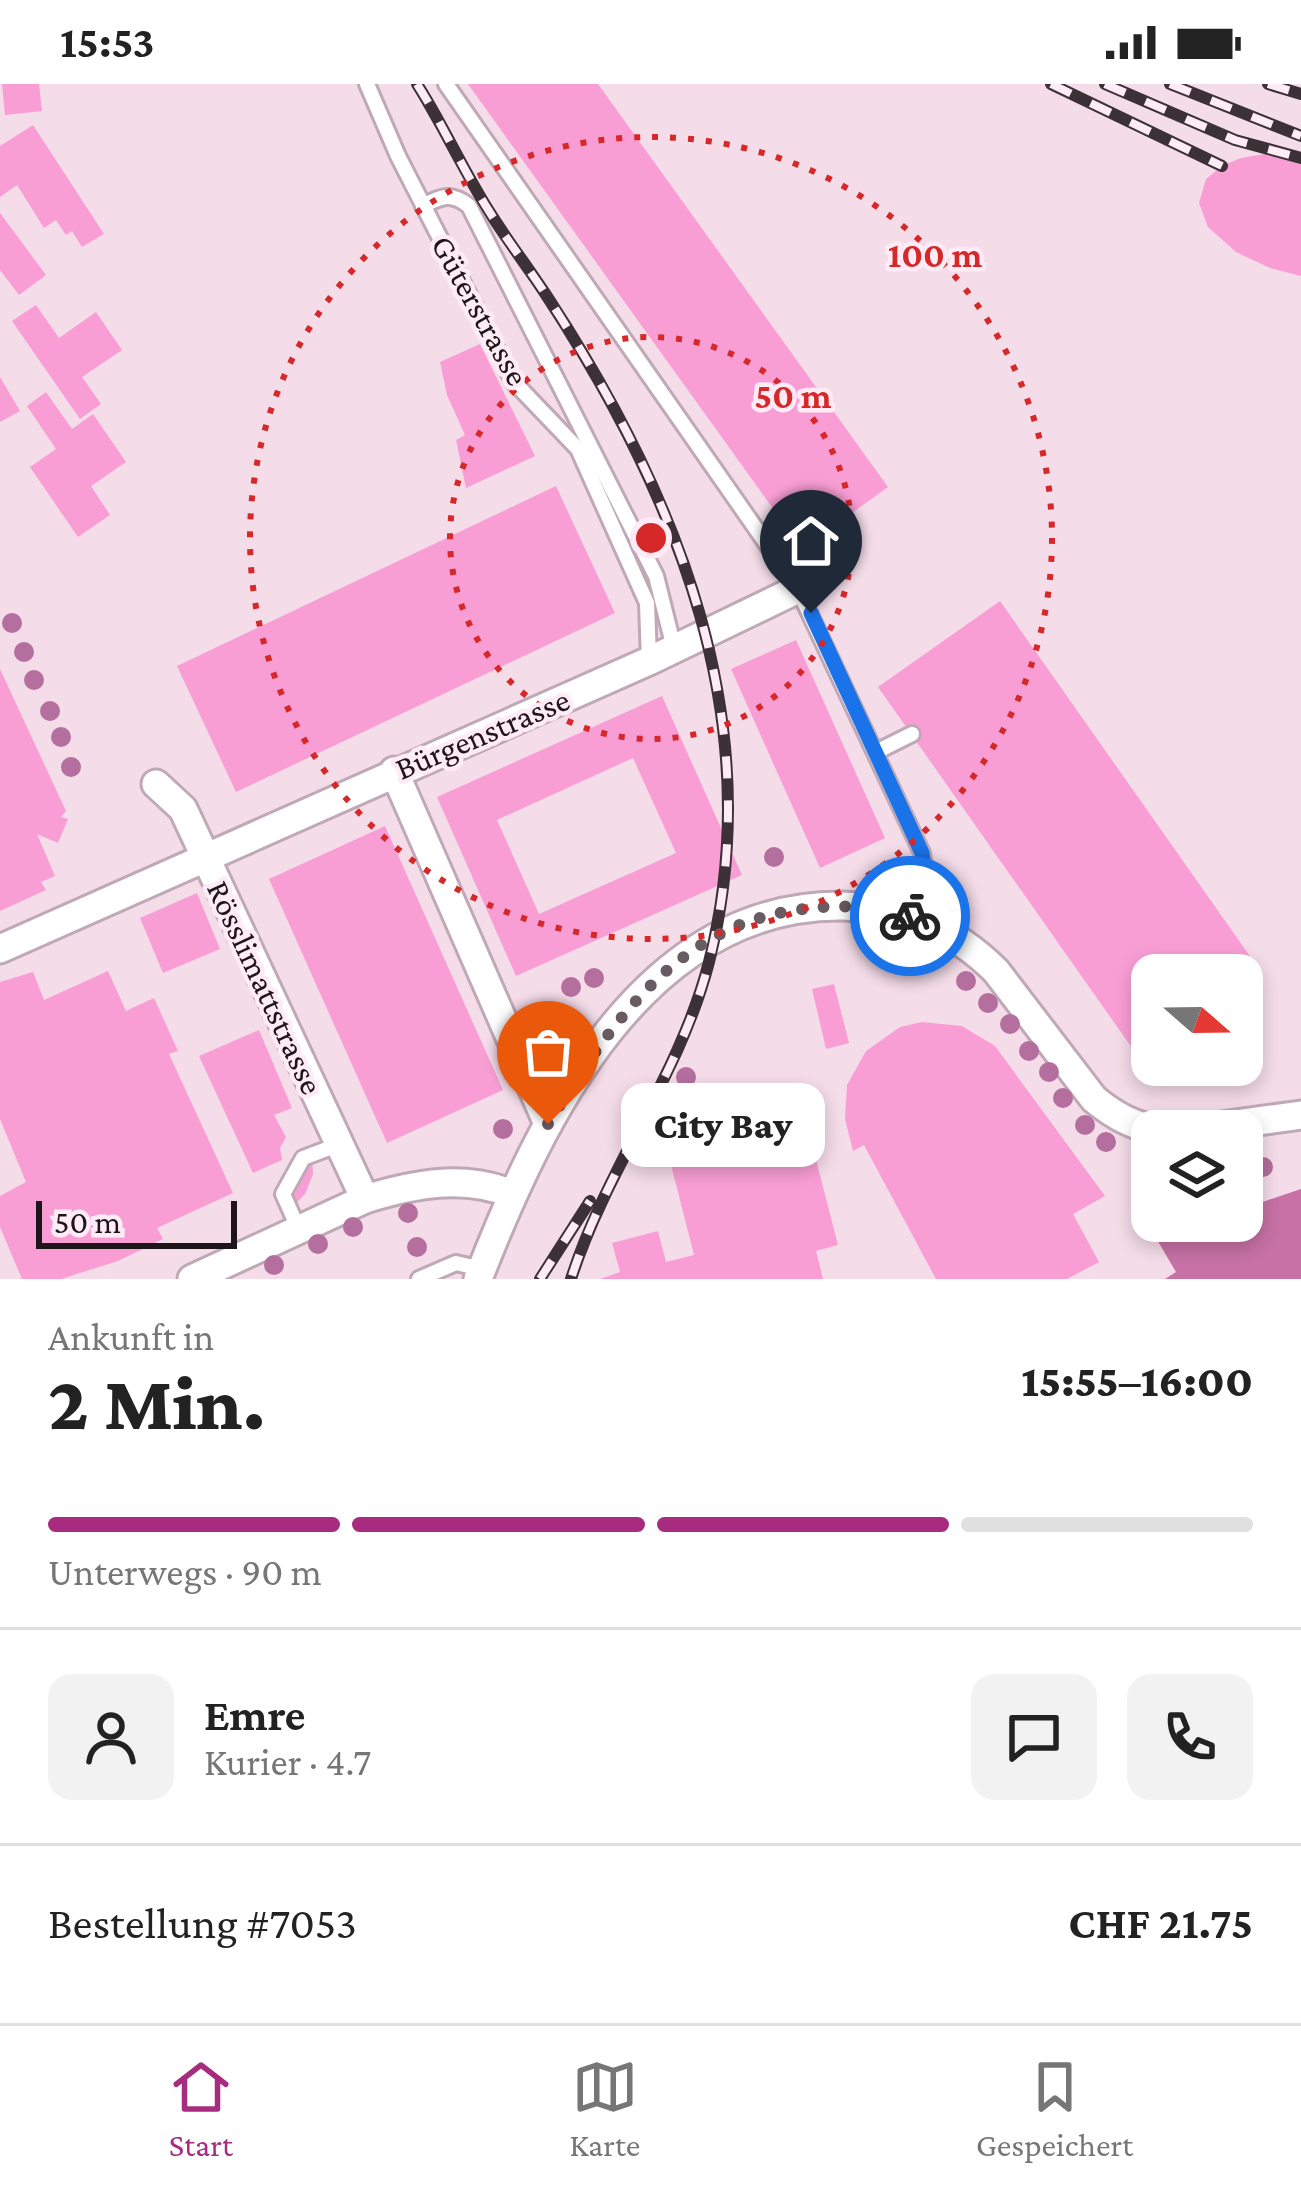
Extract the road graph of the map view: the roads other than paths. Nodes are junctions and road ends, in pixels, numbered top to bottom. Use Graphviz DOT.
graph roads {
  1 [pos="367,84"];
  2 [pos="446,84"];
  3 [pos="423,206"];
  4 [pos="799,589"];
  5 [pos="661,655"];
  6 [pos="912,734"];
  7 [pos="876,752"];
  8 [pos="394,771"];
  9 [pos="156,784"];
  10 [pos="204,856"];
  11 [pos="921,920"];
  12 [pos="0,949"];
  13 [pos="1301,1115"];
  14 [pos="1263,1120"];
  15 [pos="1131,1123"];
  16 [pos="548,1124"];
  17 [pos="340,1144"];
  18 [pos="512,1194"];
  19 [pos="365,1198"];
  20 [pos="299,1229"];
  21 [pos="480,1274"];
  22 [pos="192,1279"];
  23 [pos="419,1279"];
  1 -- 3 [label="lane, Güterstrasse"];
  2 -- 4 [label="lane"];
  3 -- 5 [label="lane, Güterstrasse"];
  3 -- 5 [label="lane"];
  4 -- 5 [label="street, Bürgenstrasse"];
  4 -- 7 [label="lane"];
  5 -- 8 [label="street, Bürgenstrasse"];
  6 -- 7 [label="lane"];
  7 -- 11 [label="lane"];
  8 -- 10 [label="street, Bürgenstrasse"];
  8 -- 16 [label="street"];
  9 -- 10 [label="street, Rösslimattstrasse"];
  10 -- 12 [label="street, Bürgenstrasse"];
  10 -- 17 [label="street, Rösslimattstrasse"];
  11 -- 15 [label="street"];
  11 -- 16 [label="street"];
  13 -- 14 [label="street"];
  16 -- 18 [label="street"];
  17 -- 19 [label="street, Rösslimattstrasse"];
  17 -- 20 [label="lane"];
  18 -- 19 [label="street"];
  18 -- 21 [label="street"];
  19 -- 20 [label="street"];
  20 -- 22 [label="street"];
  21 -- 23 [label="lane"];
}
